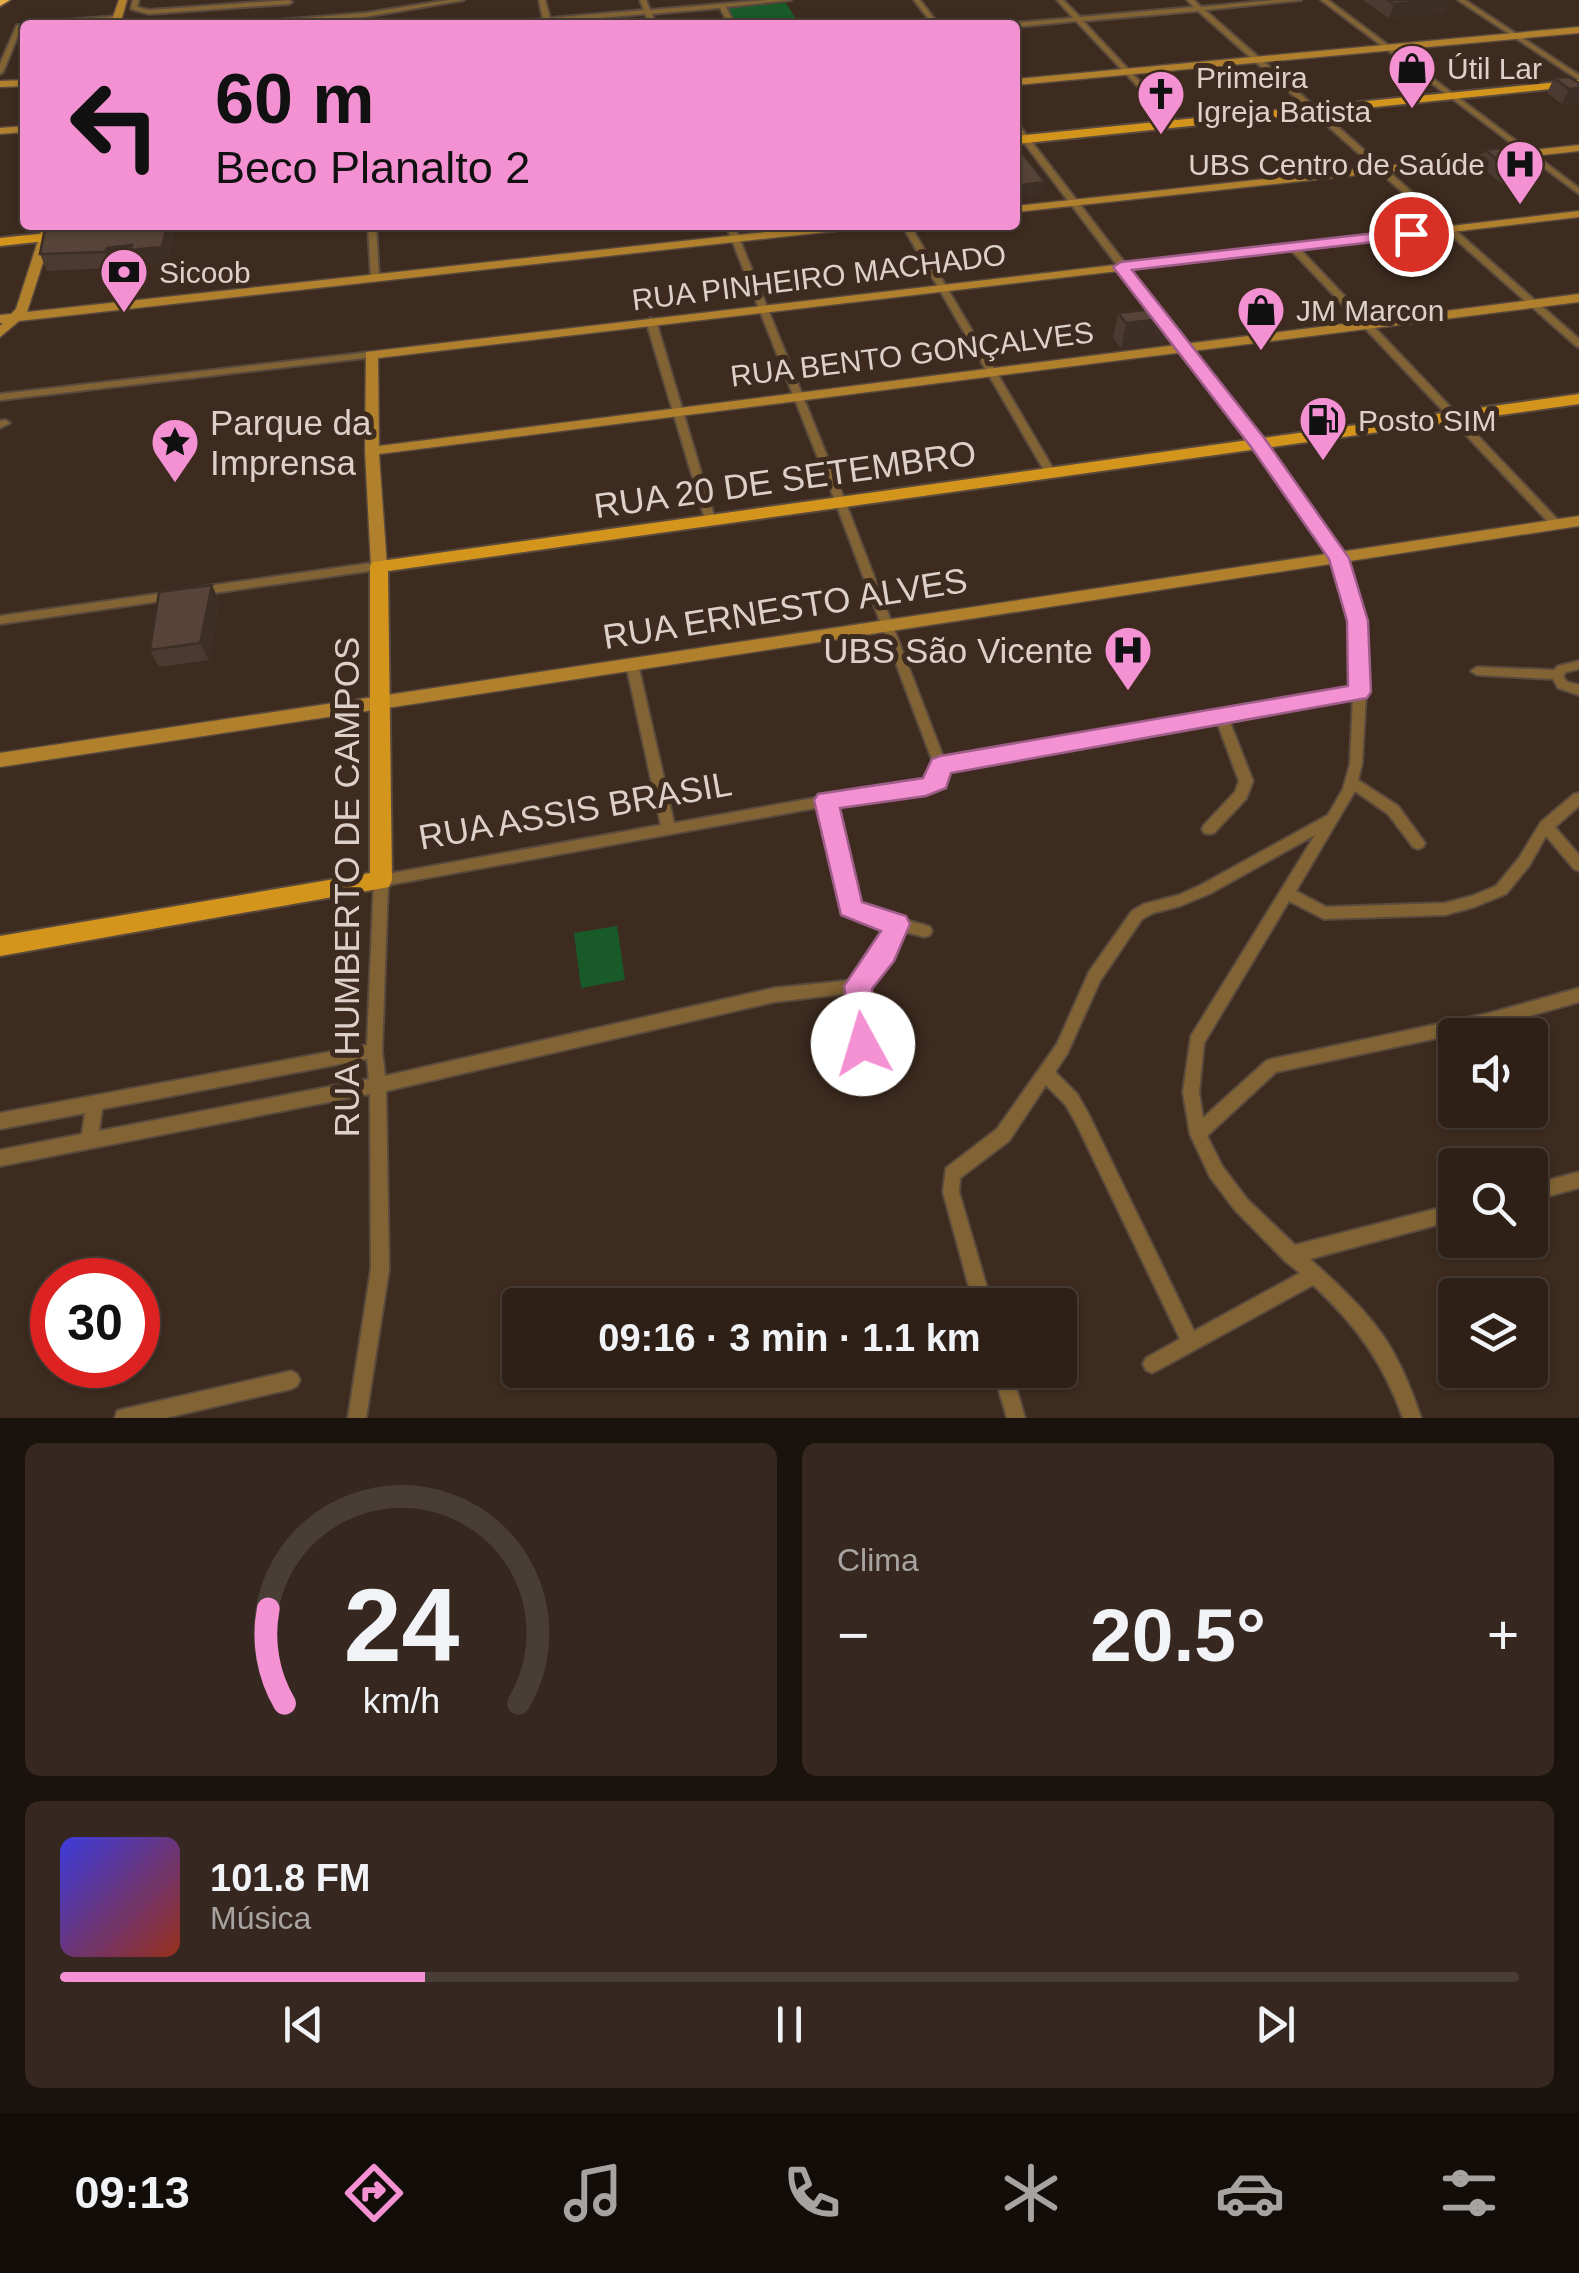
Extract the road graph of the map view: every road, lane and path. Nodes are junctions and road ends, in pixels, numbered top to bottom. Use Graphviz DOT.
graph roads {
  1 [pos="136,0"];
  2 [pos="461,0"];
  3 [pos="643,0"];
  4 [pos="788,0"];
  5 [pos="917,0"];
  6 [pos="1060,0"];
  7 [pos="1190,0"];
  8 [pos="1298,0"];
  9 [pos="1324,0"];
  10 [pos="1461,0"];
  11 [pos="289,2"];
  12 [pos="722,6"];
  13 [pos="1202,9"];
  14 [pos="648,12"];
  15 [pos="365,15"];
  16 [pos="303,20"];
  17 [pos="365,20"];
  18 [pos="558,20"];
  19 [pos="650,20"];
  20 [pos="729,20"];
  21 [pos="932,20"];
  22 [pos="1078,20"];
  23 [pos="1020,25"];
  24 [pos="1579,30"];
  25 [pos="20,33"];
  26 [pos="1515,36"];
  27 [pos="1391,47"];
  28 [pos="1258,60"];
  29 [pos="0,72"];
  30 [pos="1127,72"];
  31 [pos="1579,81"];
  32 [pos="1020,82"];
  33 [pos="1456,97"];
  34 [pos="1313,110"];
  35 [pos="1174,123"];
  36 [pos="1020,139"];
  37 [pos="1573,146"];
  38 [pos="1526,150"];
  39 [pos="1378,166"];
  40 [pos="1579,192"];
  41 [pos="1072,200"];
  42 [pos="1020,206"];
  43 [pos="1579,214"];
  44 [pos="1450,229"];
  45 [pos="372,230"];
  46 [pos="780,230"];
  47 [pos="909,230"];
  48 [pos="47,231"];
  49 [pos="732,232"];
  50 [pos="80,234"];
  51 [pos="0,242"];
  52 [pos="1293,247"];
  53 [pos="1121,267"];
  54 [pos="374,275"];
  55 [pos="942,288"];
  56 [pos="1579,298"];
  57 [pos="1532,304"];
  58 [pos="763,308"];
  59 [pos="20,313"];
  60 [pos="0,315"];
  61 [pos="650,321"];
  62 [pos="1366,324"];
  63 [pos="0,333"];
  64 [pos="1579,344"];
  65 [pos="1183,348"];
  66 [pos="372,355"];
  67 [pos="990,372"];
  68 [pos="791,377"];
  69 [pos="798,396"];
  70 [pos="1579,399"];
  71 [pos="0,400"];
  72 [pos="761,400"];
  73 [pos="678,411"];
  74 [pos="1454,416"];
  75 [pos="1258,443"];
  76 [pos="372,452"];
  77 [pos="1050,472"];
  78 [pos="839,496"];
  79 [pos="710,520"];
  80 [pos="1579,521"];
  81 [pos="1556,524"];
  82 [pos="1338,558"];
  83 [pos="379,566"];
  84 [pos="0,620"];
  85 [pos="888,624"];
  86 [pos="632,664"];
  87 [pos="1579,664"];
  88 [pos="1476,671"];
  89 [pos="1557,675"];
  90 [pos="1579,690"];
  91 [pos="1360,692"];
  92 [pos="380,702"];
  93 [pos="1221,716"];
  94 [pos="0,760"];
  95 [pos="940,766"];
  96 [pos="1351,782"];
  97 [pos="1579,798"];
  98 [pos="826,800"];
  99 [pos="1333,818"];
  100 [pos="1546,826"];
  101 [pos="668,828"];
  102 [pos="1209,829"];
  103 [pos="1418,843"];
  104 [pos="1579,865"];
  105 [pos="381,880"];
  106 [pos="1289,894"];
  107 [pos="897,924"];
  108 [pos="925,931"];
  109 [pos="0,946"];
  110 [pos="858,986"];
  111 [pos="1579,994"];
  112 [pos="374,1050"];
  113 [pos="1045,1073"];
  114 [pos="378,1085"];
  115 [pos="856,1086"];
  116 [pos="95,1103"];
  117 [pos="0,1121"];
  118 [pos="1198,1134"];
  119 [pos="89,1141"];
  120 [pos="0,1158"];
  121 [pos="1579,1180"];
  122 [pos="1548,1188"];
  123 [pos="1438,1216"];
  124 [pos="1291,1255"];
  125 [pos="1313,1275"];
  126 [pos="978,1288"];
  127 [pos="1190,1341"];
  128 [pos="1152,1364"];
  129 [pos="291,1380"];
  130 [pos="1007,1388"];
  131 [pos="124,1418"];
  132 [pos="357,1418"];
  133 [pos="1016,1418"];
  134 [pos="1412,1418"];
  1 -- 11 [label="street"];
  2 -- 15 [label="street"];
  3 -- 14 [label="street"];
  4 -- 12 [label="street"];
  5 -- 21 [label="street"];
  6 -- 22 [label="street"];
  7 -- 13 [label="street"];
  8 -- 13 [label="street"];
  9 -- 27 [label="street"];
  10 -- 26 [label="street"];
  12 -- 14 [label="street"];
  12 -- 20 [label="street"];
  13 -- 22 [label="street"];
  13 -- 28 [label="street"];
  14 -- 18 [label="street"];
  14 -- 19 [label="street"];
  15 -- 16 [label="street"];
  15 -- 17 [label="street"];
  22 -- 23 [label="street"];
  22 -- 30 [label="street"];
  24 -- 26 [label="street"];
  25 -- 29 [label="street"];
  26 -- 27 [label="street"];
  26 -- 31 [label="street"];
  27 -- 28 [label="street"];
  27 -- 33 [label="street"];
  28 -- 30 [label="street"];
  28 -- 34 [label="street"];
  30 -- 32 [label="street"];
  30 -- 35 [label="street"];
  31 -- 33 [label="main road"];
  33 -- 34 [label="main road"];
  33 -- 38 [label="street"];
  34 -- 35 [label="main road"];
  34 -- 39 [label="street"];
  35 -- 36 [label="main road"];
  36 -- 41 [label="street"];
  37 -- 38 [label="street"];
  38 -- 39 [label="street"];
  38 -- 40 [label="street"];
  39 -- 41 [label="street"];
  39 -- 44 [label="street"];
  41 -- 42 [label="street"];
  41 -- 53 [label="street"];
  43 -- 44 [label="street, RUA PINHEIRO MACHADO"];
  44 -- 52 [label="street, RUA PINHEIRO MACHADO"];
  44 -- 57 [label="street"];
  45 -- 54 [label="street"];
  46 -- 49 [label="street"];
  47 -- 55 [label="street"];
  48 -- 50 [label="main road"];
  48 -- 51 [label="main road"];
  48 -- 59 [label="street"];
  49 -- 54 [label="street"];
  49 -- 58 [label="street"];
  52 -- 53 [label="street, RUA PINHEIRO MACHADO"];
  52 -- 62 [label="street"];
  53 -- 55 [label="street, RUA PINHEIRO MACHADO"];
  53 -- 65 [label="street"];
  54 -- 59 [label="street"];
  55 -- 58 [label="street, RUA PINHEIRO MACHADO"];
  55 -- 67 [label="street"];
  56 -- 57 [label="street, RUA BENTO GONÇALVES"];
  57 -- 62 [label="street, RUA BENTO GONÇALVES"];
  57 -- 64 [label="street"];
  58 -- 61 [label="street, RUA PINHEIRO MACHADO"];
  58 -- 68 [label="street"];
  59 -- 60 [label="street"];
  59 -- 63 [label="street"];
  61 -- 66 [label="street, RUA PINHEIRO MACHADO"];
  61 -- 73 [label="street"];
  62 -- 65 [label="street, RUA BENTO GONÇALVES"];
  62 -- 74 [label="street"];
  65 -- 67 [label="street, RUA BENTO GONÇALVES"];
  65 -- 75 [label="street"];
  66 -- 71 [label="street, RUA PINHEIRO MACHADO"];
  66 -- 76 [label="street, RUA HUMBERTO DE CAMPOS"];
  67 -- 69 [label="street, RUA BENTO GONÇALVES"];
  67 -- 77 [label="street"];
  68 -- 69 [label="street"];
  68 -- 72 [label="street"];
  69 -- 72 [label="street, RUA BENTO GONÇALVES"];
  69 -- 78 [label="street"];
  70 -- 74 [label="main road, RUA 20 DE SETEMBRO"];
  72 -- 73 [label="street, RUA BENTO GONÇALVES"];
  73 -- 76 [label="street, RUA BENTO GONÇALVES"];
  73 -- 79 [label="street"];
  74 -- 75 [label="main road, RUA 20 DE SETEMBRO"];
  74 -- 81 [label="street"];
  75 -- 77 [label="main road, RUA 20 DE SETEMBRO"];
  75 -- 82 [label="street"];
  76 -- 83 [label="street, RUA HUMBERTO DE CAMPOS"];
  77 -- 78 [label="main road, RUA 20 DE SETEMBRO"];
  78 -- 79 [label="main road, RUA 20 DE SETEMBRO"];
  78 -- 85 [label="street"];
  79 -- 83 [label="main road, RUA 20 DE SETEMBRO"];
  80 -- 81 [label="street, RUA ERNESTO ALVES"];
  81 -- 82 [label="street, RUA ERNESTO ALVES"];
  82 -- 85 [label="street, RUA ERNESTO ALVES"];
  82 -- 91 [label="street"];
  83 -- 84 [label="street, RUA 20 DE SETEMBRO"];
  83 -- 92 [label="main road, RUA HUMBERTO DE CAMPOS"];
  85 -- 86 [label="street, RUA ERNESTO ALVES"];
  85 -- 95 [label="street"];
  86 -- 92 [label="street, RUA ERNESTO ALVES"];
  86 -- 101 [label="street"];
  87 -- 89 [label="street"];
  88 -- 89 [label="street"];
  89 -- 90 [label="street"];
  91 -- 93 [label="street"];
  91 -- 96 [label="street"];
  92 -- 94 [label="street, RUA ERNESTO ALVES"];
  92 -- 105 [label="main road, RUA HUMBERTO DE CAMPOS"];
  93 -- 95 [label="street"];
  93 -- 102 [label="street"];
  95 -- 98 [label="street, RUA ASSIS BRASIL"];
  96 -- 99 [label="street"];
  96 -- 103 [label="street"];
  97 -- 100 [label="street"];
  98 -- 101 [label="street, RUA ASSIS BRASIL"];
  98 -- 107 [label="street"];
  99 -- 106 [label="street"];
  99 -- 113 [label="street"];
  100 -- 104 [label="street"];
  100 -- 106 [label="street"];
  101 -- 105 [label="street, RUA ASSIS BRASIL"];
  105 -- 109 [label="main road, RUA ASSIS BRASIL"];
  105 -- 112 [label="street, RUA HUMBERTO DE CAMPOS"];
  106 -- 118 [label="street"];
  107 -- 108 [label="street"];
  107 -- 110 [label="street"];
  110 -- 114 [label="street"];
  110 -- 115 [label="street"];
  111 -- 118 [label="street"];
  112 -- 114 [label="street, RUA HUMBERTO DE CAMPOS"];
  112 -- 116 [label="street"];
  113 -- 126 [label="street"];
  113 -- 127 [label="street"];
  114 -- 119 [label="street"];
  114 -- 132 [label="street, RUA HUMBERTO DE CAMPOS"];
  116 -- 117 [label="street"];
  116 -- 119 [label="street"];
  118 -- 124 [label="street"];
  119 -- 120 [label="street"];
  121 -- 122 [label="street"];
  123 -- 124 [label="street"];
  124 -- 125 [label="street"];
  125 -- 127 [label="street"];
  125 -- 134 [label="street"];
  127 -- 128 [label="street"];
  129 -- 131 [label="street"];
  130 -- 133 [label="street"];
}
